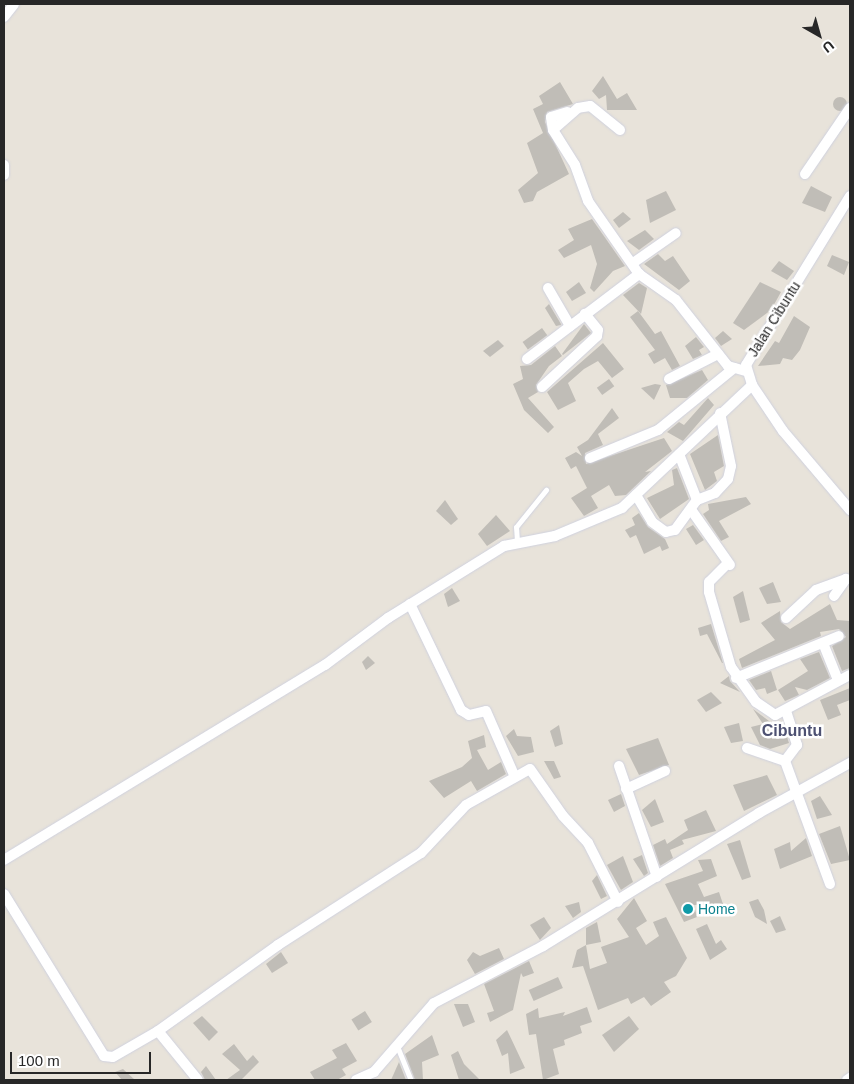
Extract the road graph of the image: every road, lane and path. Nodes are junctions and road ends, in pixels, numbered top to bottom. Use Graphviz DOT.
graph roads {
  1 [pos="14,4"];
  2 [pos="4,17"];
  3 [pos="850,108"];
  4 [pos="567,112"];
  5 [pos="553,130"];
  6 [pos="620,130"];
  7 [pos="4,165"];
  8 [pos="805,174"];
  9 [pos="4,175"];
  10 [pos="850,196"];
  11 [pos="676,234"];
  12 [pos="633,263"];
  13 [pos="639,274"];
  14 [pos="548,288"];
  15 [pos="585,314"];
  16 [pos="570,326"];
  17 [pos="718,354"];
  18 [pos="527,359"];
  19 [pos="734,368"];
  20 [pos="746,371"];
  21 [pos="670,379"];
  22 [pos="752,385"];
  23 [pos="542,387"];
  24 [pos="720,413"];
  25 [pos="679,454"];
  26 [pos="590,458"];
  27 [pos="546,490"];
  28 [pos="636,495"];
  29 [pos="697,500"];
  30 [pos="850,510"];
  31 [pos="692,511"];
  32 [pos="518,541"];
  33 [pos="848,577"];
  34 [pos="834,596"];
  35 [pos="410,604"];
  36 [pos="786,618"];
  37 [pos="839,636"];
  38 [pos="823,643"];
  39 [pos="850,675"];
  40 [pos="736,678"];
  41 [pos="838,680"];
  42 [pos="786,711"];
  43 [pos="747,748"];
  44 [pos="785,760"];
  45 [pos="850,763"];
  46 [pos="619,766"];
  47 [pos="665,770"];
  48 [pos="515,777"];
  49 [pos="626,789"];
  50 [pos="797,792"];
  51 [pos="4,860"];
  52 [pos="657,877"];
  53 [pos="830,884"];
  54 [pos="4,894"];
  55 [pos="618,902"];
  56 [pos="158,1031"];
  57 [pos="396,1045"];
  58 [pos="850,1078"];
  59 [pos="198,1080"];
  60 [pos="356,1080"];
  61 [pos="411,1080"];
  62 [pos="847,1080"];
  1 -- 2 [label="street"];
  3 -- 8 [label="street"];
  4 -- 5 [label="street"];
  5 -- 6 [label="street"];
  5 -- 12 [label="street"];
  7 -- 9 [label="street"];
  10 -- 20 [label="street, Jalan Cibuntu"];
  11 -- 12 [label="street"];
  12 -- 13 [label="street"];
  13 -- 15 [label="street"];
  13 -- 17 [label="street"];
  14 -- 16 [label="street"];
  15 -- 16 [label="street"];
  15 -- 23 [label="street"];
  16 -- 18 [label="street"];
  17 -- 19 [label="street"];
  17 -- 21 [label="street"];
  19 -- 20 [label="street"];
  19 -- 26 [label="street"];
  20 -- 22 [label="street, Jalan Cibuntu"];
  22 -- 24 [label="street"];
  22 -- 30 [label="street, Jalan Cibuntu"];
  24 -- 25 [label="street"];
  24 -- 29 [label="street"];
  25 -- 28 [label="street"];
  25 -- 29 [label="street"];
  27 -- 32 [label="lane"];
  28 -- 31 [label="street"];
  28 -- 32 [label="street"];
  29 -- 31 [label="street"];
  31 -- 40 [label="street"];
  32 -- 35 [label="street"];
  33 -- 34 [label="street"];
  33 -- 36 [label="street"];
  35 -- 48 [label="street"];
  35 -- 51 [label="street"];
  37 -- 38 [label="street"];
  38 -- 40 [label="street"];
  38 -- 41 [label="street"];
  39 -- 41 [label="street"];
  40 -- 42 [label="street"];
  41 -- 42 [label="street"];
  42 -- 44 [label="street"];
  43 -- 44 [label="street"];
  44 -- 50 [label="street"];
  45 -- 50 [label="street"];
  46 -- 49 [label="street"];
  47 -- 49 [label="street"];
  48 -- 55 [label="street"];
  48 -- 56 [label="street"];
  49 -- 52 [label="street"];
  50 -- 52 [label="street"];
  50 -- 53 [label="street"];
  52 -- 55 [label="street"];
  54 -- 56 [label="street"];
  55 -- 57 [label="street"];
  56 -- 59 [label="street"];
  57 -- 60 [label="street"];
  57 -- 61 [label="lane"];
  58 -- 62 [label="street"];
}
